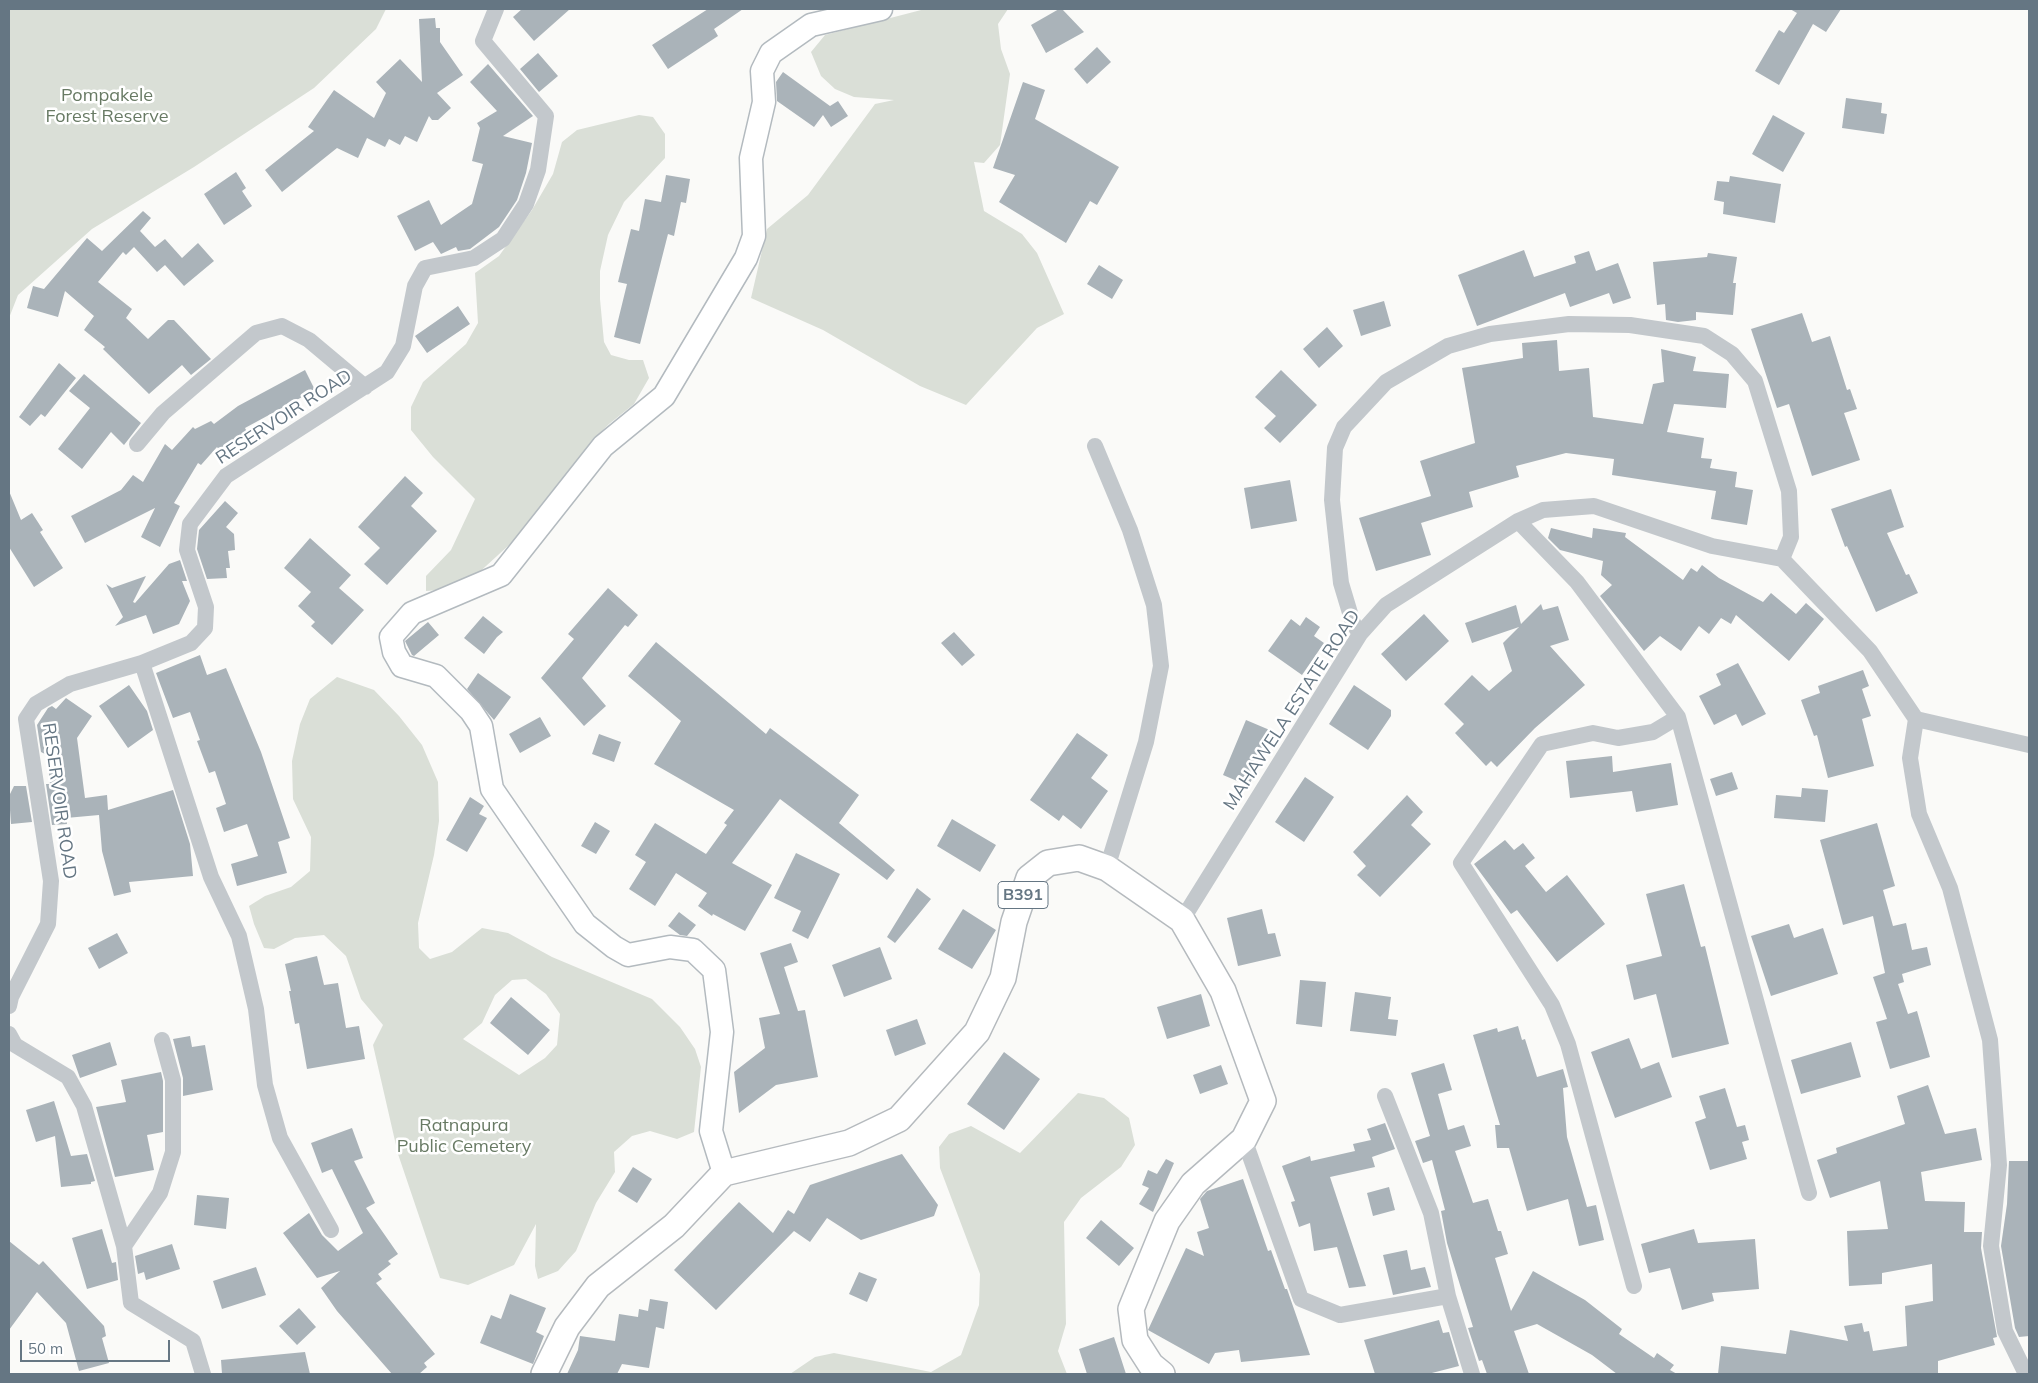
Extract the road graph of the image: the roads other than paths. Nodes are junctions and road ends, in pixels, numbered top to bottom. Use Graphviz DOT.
graph roads {
  1 [pos="496,9"];
  2 [pos="881,9"];
  3 [pos="366,387"];
  4 [pos="137,444"];
  5 [pos="1095,446"];
  6 [pos="1518,521"];
  7 [pos="1782,559"];
  8 [pos="1360,634"];
  9 [pos="142,663"];
  10 [pos="1678,717"];
  11 [pos="1916,719"];
  12 [pos="2029,745"];
  13 [pos="1107,868"];
  14 [pos="1182,920"];
  15 [pos="9,1006"];
  16 [pos="9,1034"];
  17 [pos="162,1040"];
  18 [pos="1385,1096"];
  19 [pos="1244,1139"];
  20 [pos="724,1173"];
  21 [pos="1809,1193"];
  22 [pos="330,1230"];
  23 [pos="124,1246"];
  24 [pos="1634,1286"];
  25 [pos="1448,1296"];
  26 [pos="203,1374"];
  27 [pos="544,1374"];
  28 [pos="1162,1374"];
  29 [pos="1472,1374"];
  30 [pos="2026,1374"];
  1 -- 3 [label="street, RESERVOIR ROAD"];
  2 -- 20 [label="street"];
  3 -- 4 [label="street"];
  3 -- 9 [label="street, RESERVOIR ROAD"];
  5 -- 13 [label="street"];
  6 -- 7 [label="street, MAHAWELA ESTATE ROAD"];
  6 -- 8 [label="street, MAHAWELA ESTATE ROAD"];
  6 -- 10 [label="street"];
  7 -- 8 [label="street"];
  7 -- 11 [label="street"];
  8 -- 14 [label="street, MAHAWELA ESTATE ROAD"];
  9 -- 15 [label="street, RESERVOIR ROAD"];
  9 -- 22 [label="street"];
  10 -- 21 [label="street"];
  10 -- 24 [label="street"];
  11 -- 12 [label="street"];
  11 -- 30 [label="street"];
  13 -- 14 [label="main road, B391"];
  13 -- 20 [label="main road, B391"];
  14 -- 19 [label="main road, B391"];
  16 -- 23 [label="street"];
  17 -- 23 [label="street"];
  18 -- 25 [label="street"];
  19 -- 25 [label="street"];
  19 -- 28 [label="main road, B391"];
  20 -- 27 [label="main road"];
  23 -- 26 [label="street"];
  25 -- 29 [label="street"];
}
